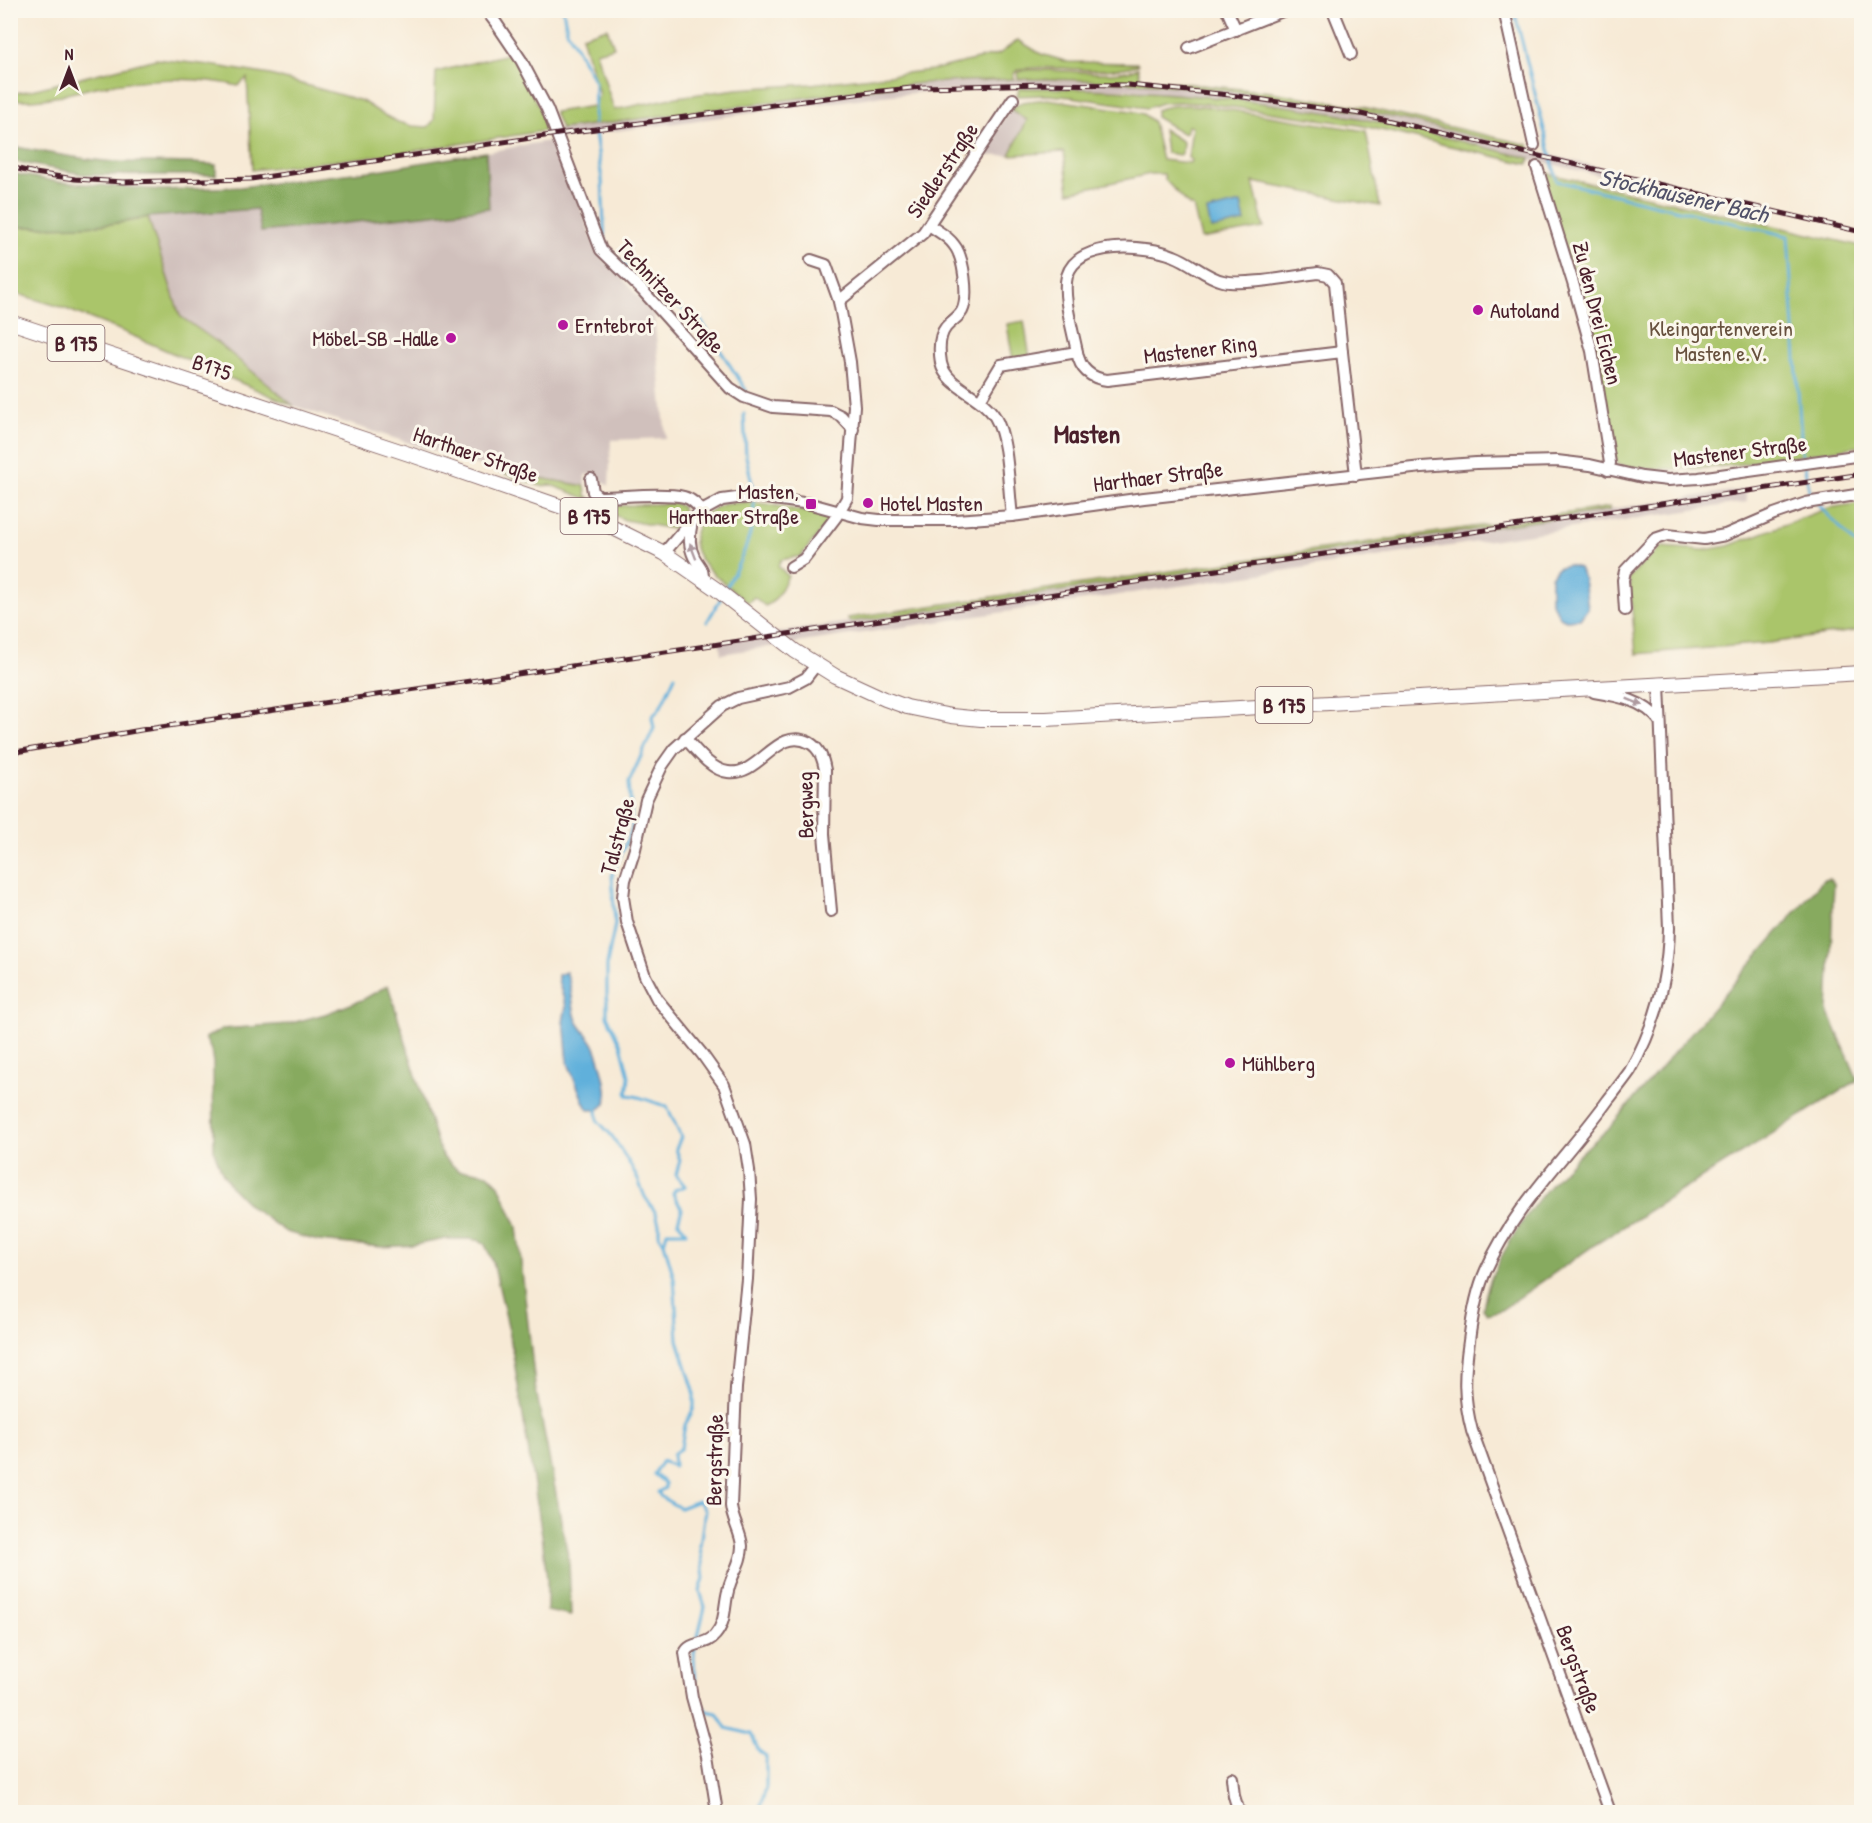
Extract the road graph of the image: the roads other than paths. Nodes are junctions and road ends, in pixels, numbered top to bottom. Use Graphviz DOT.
graph roads {
  1 [pos="486,10"];
  2 [pos="1227,10"];
  3 [pos="1285,10"];
  4 [pos="1333,10"];
  5 [pos="1504,10"];
  6 [pos="1236,30"];
  7 [pos="1189,48"];
  8 [pos="1351,54"];
  9 [pos="1013,99"];
  10 [pos="1534,145"];
  11 [pos="1537,167"];
  12 [pos="929,225"];
  13 [pos="811,260"];
  14 [pos="839,301"];
  15 [pos="10,322"];
  16 [pos="1077,352"];
  17 [pos="1342,352"];
  18 [pos="980,400"];
  19 [pos="269,408"];
  20 [pos="853,429"];
  21 [pos="1862,455"];
  22 [pos="1608,470"];
  23 [pos="1623,474"];
  24 [pos="1356,475"];
  25 [pos="591,479"];
  26 [pos="1862,494"];
  27 [pos="702,511"];
  28 [pos="841,511"];
  29 [pos="1012,516"];
  30 [pos="693,519"];
  31 [pos="664,553"];
  32 [pos="791,567"];
  33 [pos="703,580"];
  34 [pos="1625,610"];
  35 [pos="816,664"];
  36 [pos="1862,673"];
  37 [pos="1659,684"];
  38 [pos="1562,688"];
  39 [pos="1659,721"];
  40 [pos="685,738"];
  41 [pos="831,911"];
  42 [pos="735,1116"];
  43 [pos="1232,1778"];
  44 [pos="717,1812"];
  45 [pos="1239,1812"];
  46 [pos="1610,1812"];
  1 -- 20 [label="street, Technitzer Straße"];
  2 -- 6 [label="street"];
  3 -- 6 [label="street"];
  4 -- 8 [label="street"];
  5 -- 10 [label="street"];
  6 -- 7 [label="street"];
  9 -- 12 [label="street, Siedlerstraße"];
  11 -- 22 [label="street, Zu den Drei Eichen"];
  12 -- 14 [label="street, Siedlerstraße"];
  12 -- 18 [label="street"];
  13 -- 14 [label="street"];
  14 -- 20 [label="street"];
  15 -- 19 [label="main road, B175 / B 175"];
  16 -- 17 [label="street, Mastener Ring"];
  16 -- 17 [label="street, Mastener Ring"];
  16 -- 18 [label="street"];
  17 -- 24 [label="street, Mastener Ring"];
  18 -- 29 [label="street"];
  19 -- 31 [label="main road, Harthaer Straße / B 175"];
  20 -- 28 [label="street"];
  21 -- 23 [label="street, Mastener Straße"];
  22 -- 23 [label="street, Harthaer Straße"];
  22 -- 24 [label="street, Harthaer Straße"];
  24 -- 29 [label="street, Harthaer Straße"];
  25 -- 27 [label="street"];
  26 -- 34 [label="street"];
  27 -- 28 [label="street, Harthaer Straße"];
  27 -- 30 [label="street, Harthaer Straße"];
  28 -- 29 [label="street, Harthaer Straße"];
  28 -- 32 [label="street"];
  30 -- 31 [label="street, Harthaer Straße"];
  33 -- 30 [label="street, one-way"];
  31 -- 33 [label="main road, Harthaer Straße / B 175"];
  33 -- 35 [label="main road, Harthaer Straße / B 175"];
  35 -- 38 [label="main road, B 175"];
  35 -- 40 [label="street, Talstraße"];
  36 -- 37 [label="main road, B 175"];
  37 -- 38 [label="main road, B 175"];
  37 -- 39 [label="street, Bergstraße"];
  38 -- 39 [label="street, one-way"];
  39 -- 46 [label="street, Bergstraße"];
  40 -- 41 [label="street, Bergweg"];
  40 -- 42 [label="street, Talstraße"];
  42 -- 44 [label="street, Bergstraße"];
  43 -- 45 [label="street"];
}
